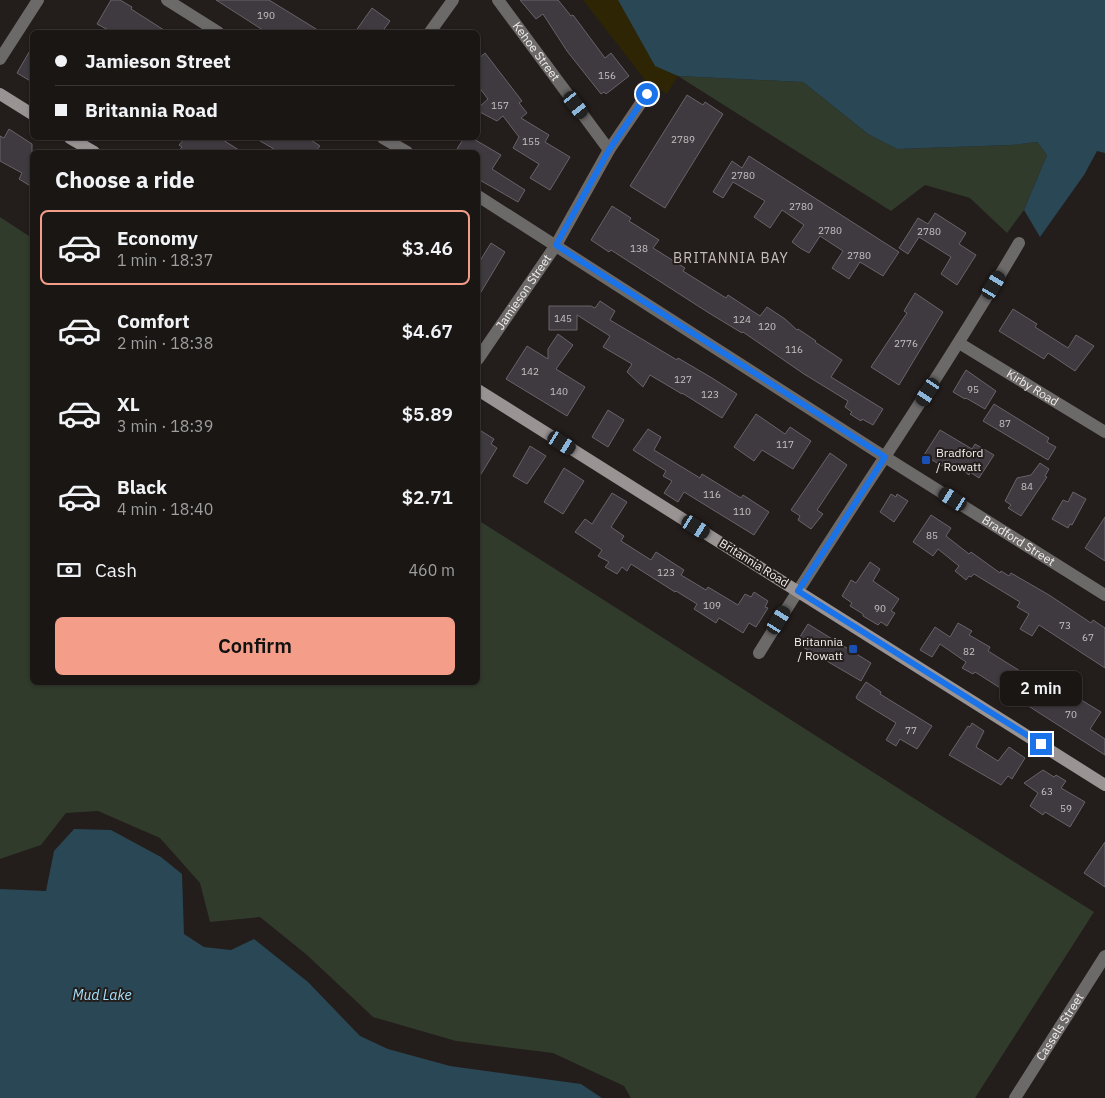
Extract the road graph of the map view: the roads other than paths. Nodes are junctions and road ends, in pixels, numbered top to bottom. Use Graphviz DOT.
graph roads {
  1 [pos="38,0"];
  2 [pos="167,0"];
  3 [pos="453,0"];
  4 [pos="498,0"];
  5 [pos="215,30"];
  6 [pos="431,30"];
  7 [pos="0,59"];
  8 [pos="0,94"];
  9 [pos="647,94"];
  10 [pos="30,113"];
  11 [pos="73,140"];
  12 [pos="386,140"];
  13 [pos="91,150"];
  14 [pos="404,150"];
  15 [pos="609,150"];
  16 [pos="480,197"];
  17 [pos="1019,243"];
  18 [pos="556,245"];
  19 [pos="960,343"];
  20 [pos="480,356"];
  21 [pos="480,391"];
  22 [pos="1105,432"];
  23 [pos="885,457"];
  24 [pos="798,591"];
  25 [pos="1105,595"];
  26 [pos="759,653"];
  27 [pos="1105,785"];
  28 [pos="1105,956"];
  29 [pos="1015,1098"];
  1 -- 7 [label="street"];
  2 -- 5 [label="street"];
  3 -- 6 [label="street"];
  4 -- 15 [label="street, Kehoe Street"];
  8 -- 10 [label="street"];
  9 -- 15 [label="street, Jamieson Street"];
  11 -- 13 [label="street"];
  12 -- 14 [label="street"];
  15 -- 18 [label="street, Jamieson Street"];
  16 -- 18 [label="street, Bradford Street"];
  17 -- 19 [label="street"];
  18 -- 20 [label="street, Jamieson Street"];
  18 -- 23 [label="street, Bradford Street"];
  19 -- 22 [label="street, Kirby Road"];
  19 -- 23 [label="street"];
  21 -- 24 [label="street, Britannia Road"];
  23 -- 24 [label="street"];
  23 -- 25 [label="street, Bradford Street"];
  24 -- 26 [label="street"];
  24 -- 27 [label="street, Britannia Road"];
  28 -- 29 [label="street, Cassels Street"];
}
